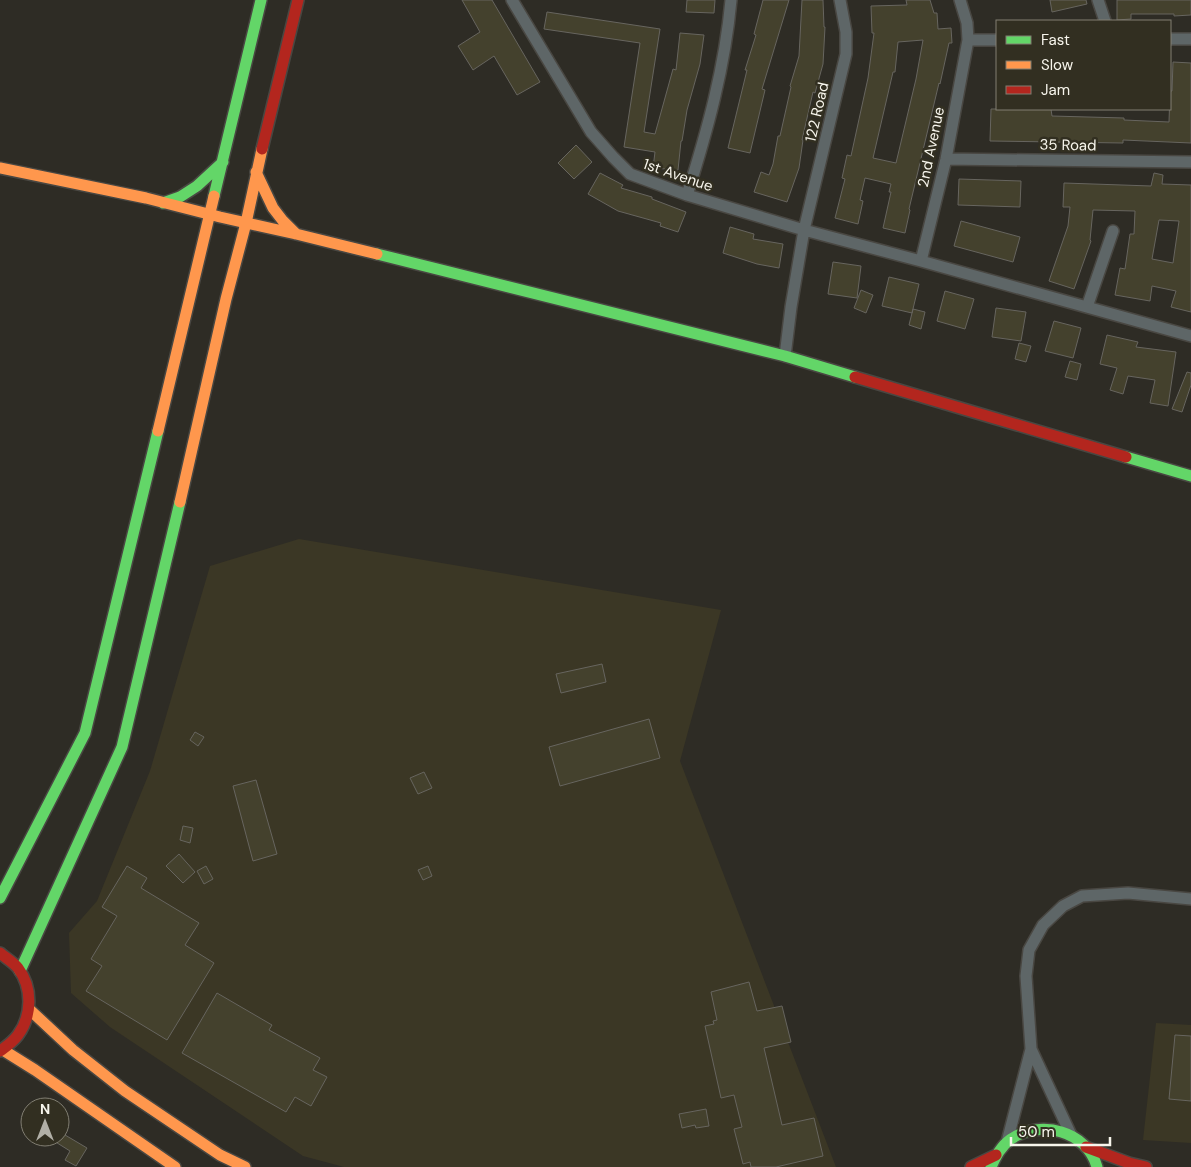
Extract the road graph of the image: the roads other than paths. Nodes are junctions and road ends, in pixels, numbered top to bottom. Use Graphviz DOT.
graph roads {
  1 [pos="261,0"];
  2 [pos="298,0"];
  3 [pos="512,0"];
  4 [pos="731,0"];
  5 [pos="840,0"];
  6 [pos="960,0"];
  7 [pos="1098,0"];
  8 [pos="1105,20"];
  9 [pos="1171,39"];
  10 [pos="1191,39"];
  11 [pos="968,40"];
  12 [pos="996,40"];
  13 [pos="946,159"];
  14 [pos="223,162"];
  15 [pos="1191,162"];
  16 [pos="0,168"];
  17 [pos="256,172"];
  18 [pos="687,196"];
  19 [pos="163,203"];
  20 [pos="210,215"];
  21 [pos="246,223"];
  22 [pos="804,230"];
  23 [pos="1113,231"];
  24 [pos="296,234"];
  25 [pos="921,261"];
  26 [pos="1087,307"];
  27 [pos="1191,336"];
  28 [pos="785,356"];
  29 [pos="1191,476"];
  30 [pos="2,894"];
  31 [pos="1191,899"];
  32 [pos="0,953"];
  33 [pos="20,971"];
  34 [pos="29,1009"];
  35 [pos="1031,1049"];
  36 [pos="2,1050"];
  37 [pos="1071,1135"];
  38 [pos="1007,1142"];
  39 [pos="1086,1147"];
  40 [pos="996,1155"];
  41 [pos="175,1167"];
  42 [pos="245,1167"];
  43 [pos="971,1167"];
  44 [pos="991,1167"];
  45 [pos="1097,1167"];
  46 [pos="1146,1167"];
  1 -- 14 [label="street"];
  2 -- 17 [label="street"];
  3 -- 18 [label="street, 1st Avenue"];
  4 -- 18 [label="street"];
  5 -- 22 [label="street, 122 Road"];
  6 -- 11 [label="street, 2nd Avenue"];
  7 -- 8 [label="street"];
  9 -- 10 [label="street"];
  11 -- 12 [label="street"];
  11 -- 13 [label="street, 2nd Avenue"];
  13 -- 15 [label="street, 35 Road"];
  13 -- 25 [label="street, 2nd Avenue"];
  14 -- 19 [label="street"];
  14 -- 20 [label="street"];
  16 -- 19 [label="street"];
  17 -- 21 [label="street"];
  17 -- 24 [label="street"];
  18 -- 22 [label="street, 1st Avenue"];
  19 -- 20 [label="street"];
  20 -- 21 [label="street"];
  20 -- 30 [label="street"];
  21 -- 24 [label="street"];
  21 -- 33 [label="street"];
  22 -- 25 [label="street, 1st Avenue"];
  22 -- 28 [label="street, 122 Road"];
  23 -- 26 [label="street"];
  24 -- 28 [label="street"];
  25 -- 26 [label="street, 1st Avenue"];
  26 -- 27 [label="street, 1st Avenue"];
  28 -- 29 [label="street"];
  31 -- 35 [label="street"];
  32 -- 33 [label="street"];
  33 -- 34 [label="street"];
  34 -- 36 [label="street"];
  34 -- 42 [label="street"];
  35 -- 37 [label="street"];
  35 -- 38 [label="street"];
  36 -- 41 [label="street"];
  37 -- 38 [label="street"];
  37 -- 39 [label="street"];
  38 -- 40 [label="street"];
  39 -- 45 [label="street"];
  39 -- 46 [label="street"];
  40 -- 43 [label="street"];
  40 -- 44 [label="street"];
}
